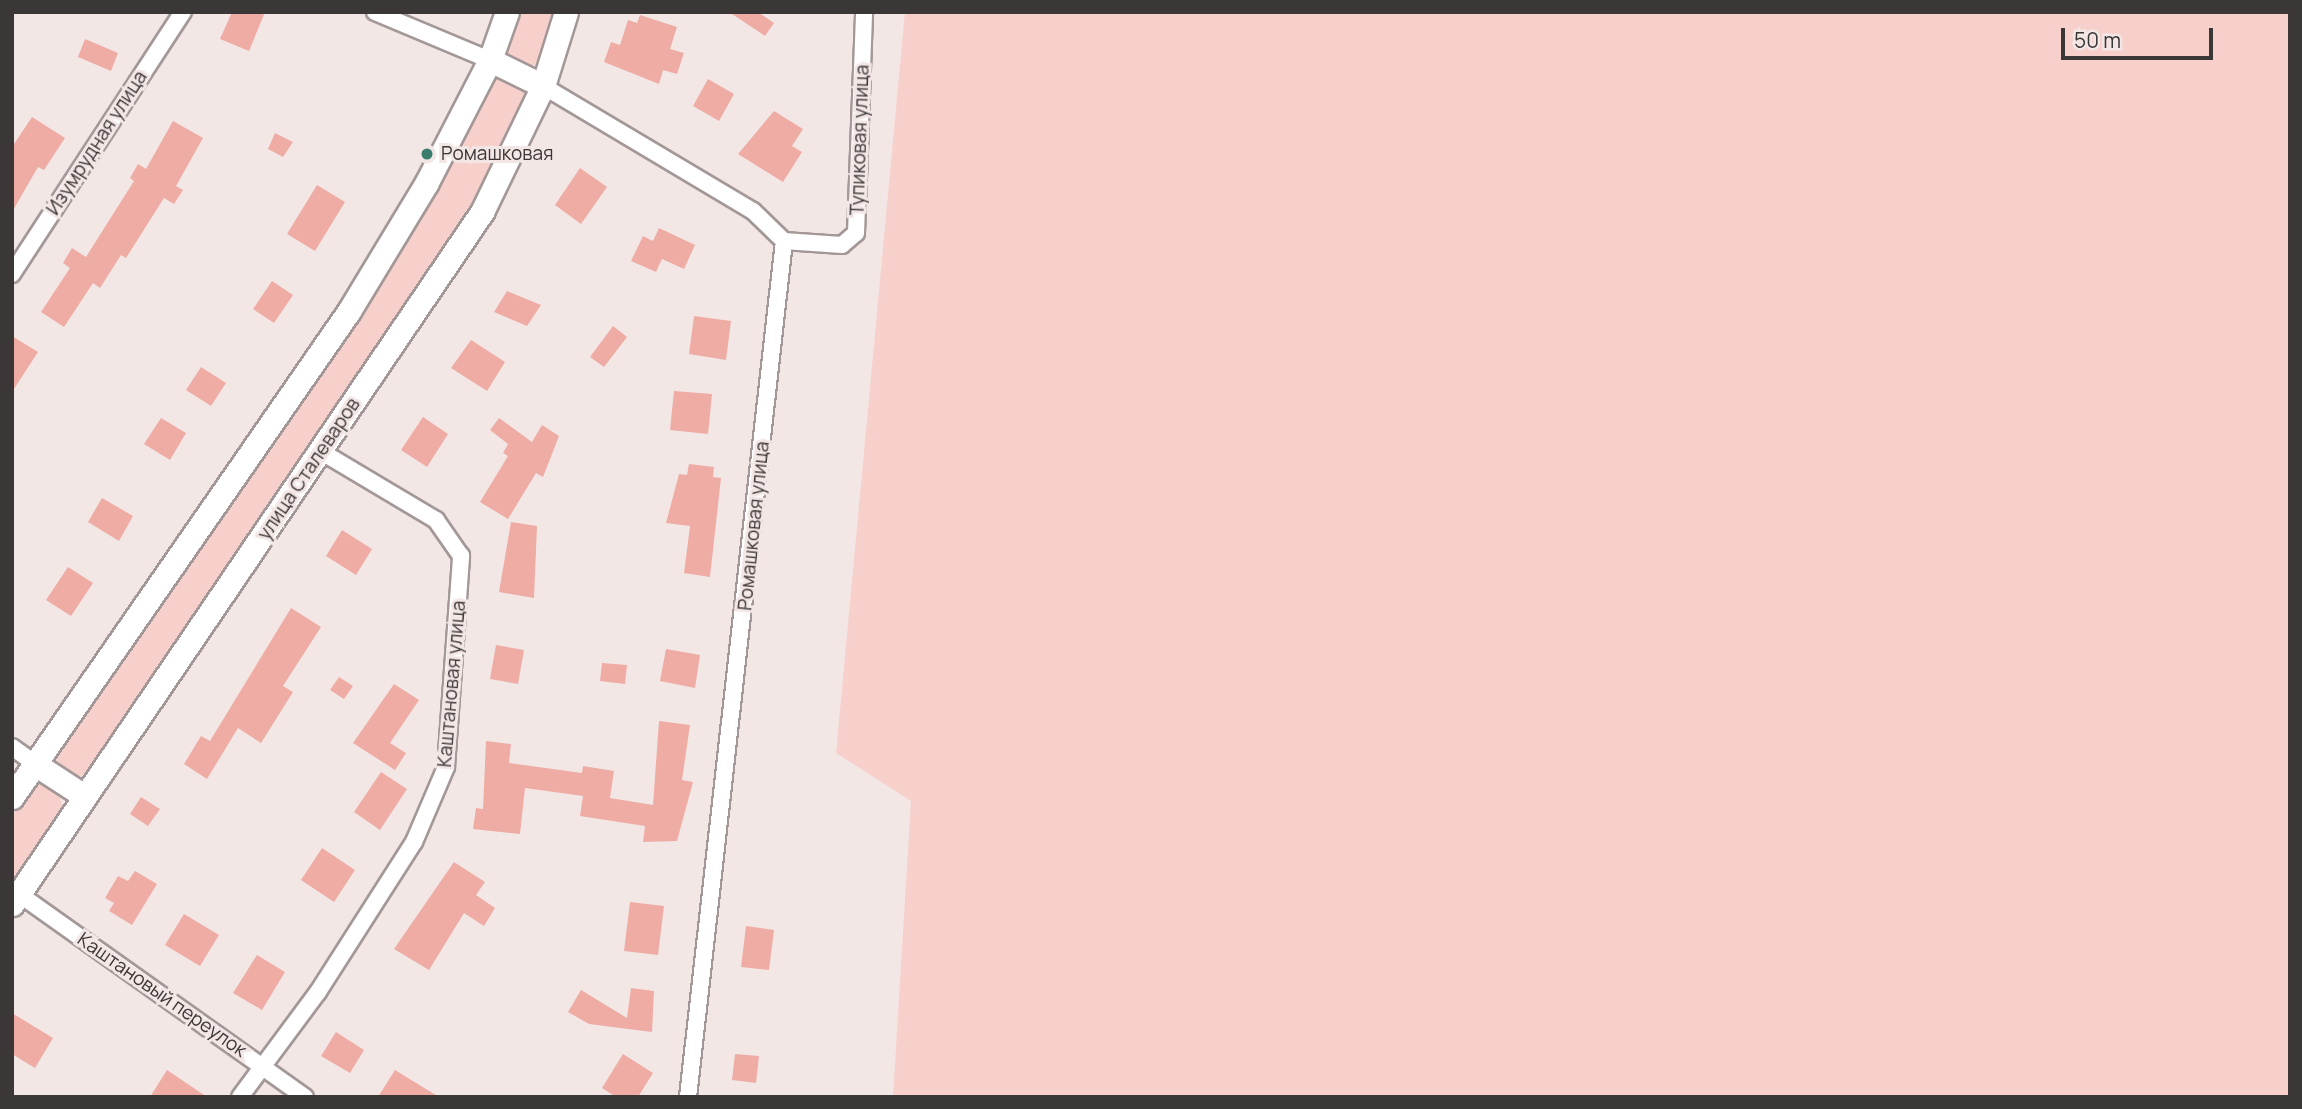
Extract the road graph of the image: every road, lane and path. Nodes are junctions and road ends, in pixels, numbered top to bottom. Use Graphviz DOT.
graph roads {
  1 [pos="183,12"];
  2 [pos="375,12"];
  3 [pos="507,12"];
  4 [pos="566,12"];
  5 [pos="864,12"];
  6 [pos="490,60"];
  7 [pos="543,86"];
  8 [pos="784,241"];
  9 [pos="12,274"];
  10 [pos="322,452"];
  11 [pos="12,747"];
  12 [pos="35,764"];
  13 [pos="84,796"];
  14 [pos="12,797"];
  15 [pos="15,899"];
  16 [pos="261,1065"];
  17 [pos="240,1097"];
  18 [pos="305,1097"];
  19 [pos="688,1097"];
  1 -- 9 [label="street, Изумрудная улица"];
  2 -- 6 [label="street"];
  3 -- 6 [label="main road"];
  4 -- 7 [label="main road, улица Сталеваров"];
  5 -- 8 [label="street, Тупиковая улица"];
  6 -- 7 [label="main road"];
  6 -- 12 [label="main road"];
  7 -- 8 [label="street"];
  7 -- 10 [label="main road, улица Сталеваров"];
  8 -- 19 [label="street, Ромашковая улица"];
  10 -- 13 [label="main road, улица Сталеваров"];
  10 -- 16 [label="street, Каштановая улица"];
  11 -- 12 [label="street"];
  12 -- 13 [label="main road"];
  12 -- 14 [label="main road"];
  13 -- 15 [label="main road, улица Сталеваров"];
  15 -- 16 [label="street, Каштановый переулок"];
  16 -- 17 [label="street, Каштановая улица"];
  16 -- 18 [label="street, Каштановый переулок"];
}
